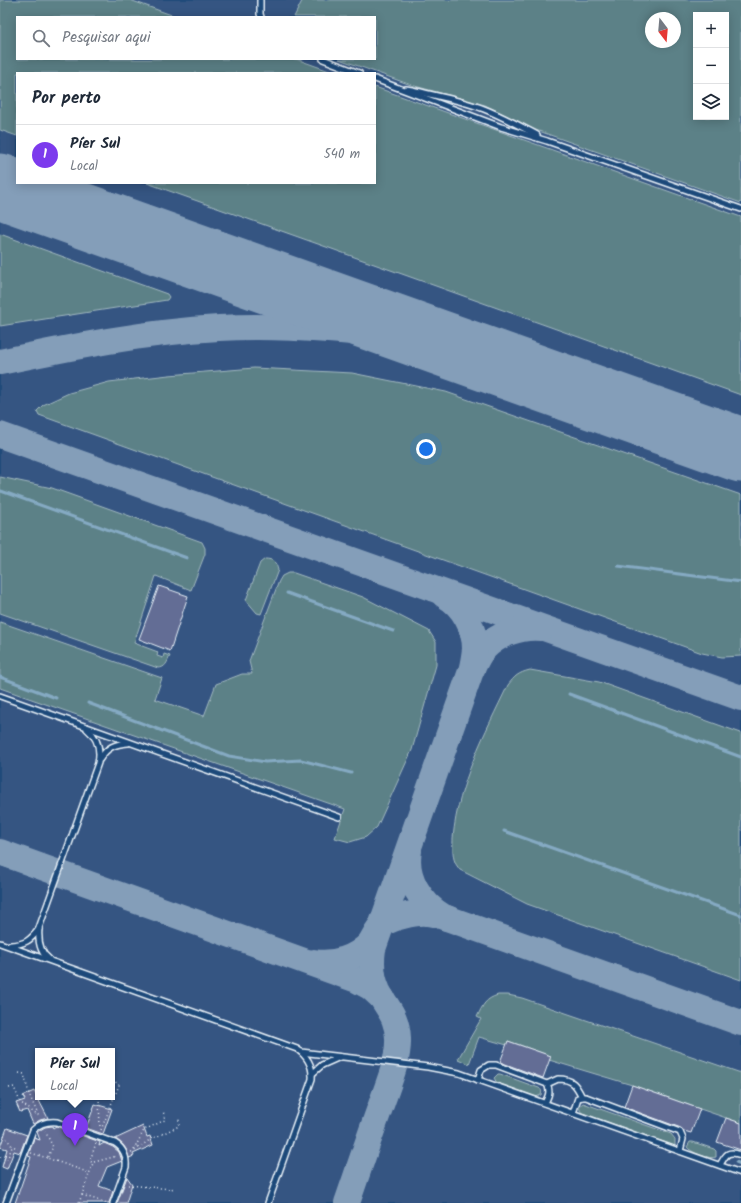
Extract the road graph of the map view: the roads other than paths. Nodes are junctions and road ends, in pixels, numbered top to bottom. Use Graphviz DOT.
graph roads {
  1 [pos="260,0"];
  2 [pos="261,16"];
  3 [pos="326,60"];
  4 [pos="356,72"];
  5 [pos="376,79"];
  6 [pos="399,88"];
  7 [pos="547,140"];
  8 [pos="741,209"];
  9 [pos="0,696"];
  10 [pos="83,726"];
  11 [pos="132,743"];
  12 [pos="98,763"];
  13 [pos="339,817"];
  14 [pos="39,928"];
  15 [pos="0,943"];
  16 [pos="8,946"];
  17 [pos="53,962"];
  18 [pos="301,1052"];
  19 [pos="341,1057"];
  20 [pos="312,1074"];
  21 [pos="478,1080"];
  22 [pos="547,1084"];
  23 [pos="582,1097"];
  24 [pos="545,1103"];
  25 [pos="573,1113"];
  26 [pos="680,1151"];
  27 [pos="741,1155"];
  28 [pos="720,1165"];
  29 [pos="741,1173"];
  30 [pos="6,1203"];
  31 [pos="113,1203"];
  32 [pos="268,1203"];
  1 -- 2 [label="lane"];
  3 -- 4 [label="lane"];
  5 -- 6 [label="lane"];
  6 -- 7 [label="lane"];
  6 -- 7 [label="lane"];
  7 -- 8 [label="lane"];
  9 -- 10 [label="lane"];
  10 -- 11 [label="lane"];
  10 -- 12 [label="lane"];
  11 -- 12 [label="lane"];
  11 -- 13 [label="lane"];
  12 -- 14 [label="lane"];
  14 -- 16 [label="lane"];
  14 -- 17 [label="lane"];
  15 -- 16 [label="lane"];
  16 -- 17 [label="lane"];
  17 -- 18 [label="lane"];
  18 -- 19 [label="lane"];
  18 -- 20 [label="lane"];
  19 -- 20 [label="lane"];
  19 -- 21 [label="lane"];
  20 -- 32 [label="lane"];
  21 -- 22 [label="lane"];
  21 -- 24 [label="lane"];
  22 -- 23 [label="lane"];
  22 -- 24 [label="lane"];
  23 -- 25 [label="lane"];
  23 -- 26 [label="lane"];
  24 -- 25 [label="lane"];
  25 -- 26 [label="lane"];
  26 -- 28 [label="lane"];
  27 -- 28 [label="lane"];
  28 -- 29 [label="lane"];
  30 -- 31 [label="lane"];
}
